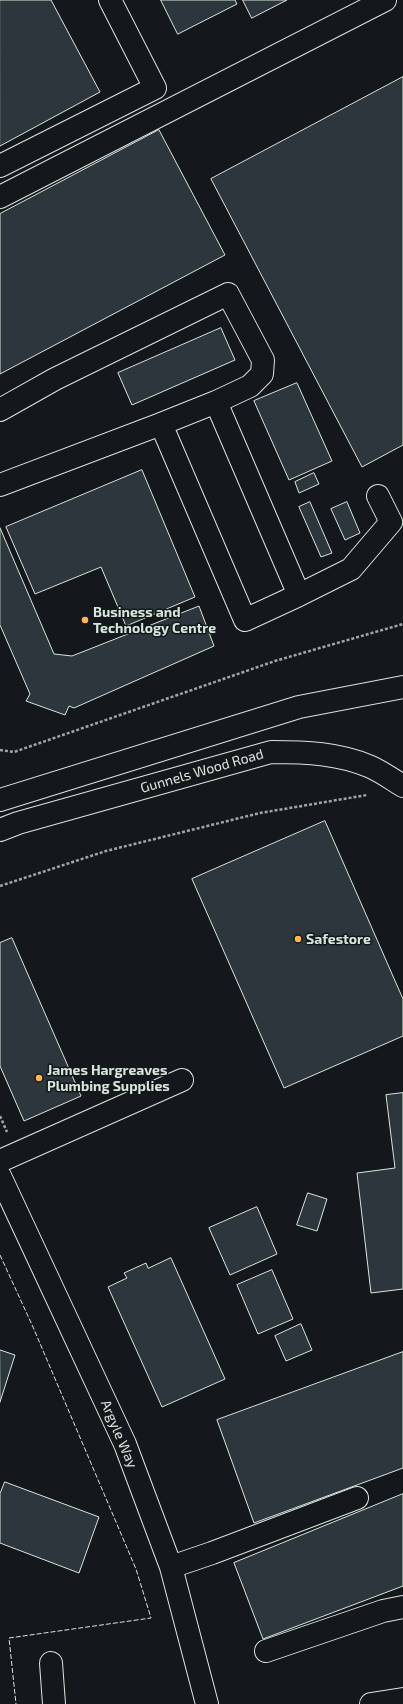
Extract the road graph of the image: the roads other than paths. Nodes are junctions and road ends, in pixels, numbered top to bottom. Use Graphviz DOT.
graph roads {
  1 [pos="110,0"];
  2 [pos="385,0"];
  3 [pos="0,166"];
  4 [pos="0,197"];
  5 [pos="216,402"];
  6 [pos="0,410"];
  7 [pos="161,424"];
  8 [pos="0,486"];
  9 [pos="378,496"];
  10 [pos="299,595"];
  11 [pos="403,687"];
  12 [pos="403,786"];
  13 [pos="3,796"];
  14 [pos="0,830"];
  15 [pos="182,1080"];
  16 [pos="0,1161"];
  17 [pos="0,1176"];
  18 [pos="357,1498"];
  19 [pos="171,1567"];
  20 [pos="403,1607"];
  21 [pos="266,1651"];
  22 [pos="51,1663"];
  23 [pos="403,1699"];
  24 [pos="54,1704"];
  25 [pos="207,1704"];
  26 [pos="371,1704"];
  1 -- 3 [label="main road"];
  2 -- 4 [label="main road"];
  5 -- 6 [label="main road"];
  5 -- 7 [label="main road"];
  5 -- 10 [label="main road"];
  7 -- 8 [label="main road"];
  7 -- 10 [label="main road"];
  9 -- 10 [label="main road"];
  11 -- 13 [label="main road"];
  12 -- 14 [label="main road, Gunnels Wood Road"];
  15 -- 16 [label="main road"];
  17 -- 19 [label="main road, Argyle Way"];
  18 -- 19 [label="main road"];
  19 -- 25 [label="main road, Argyle Way"];
  20 -- 21 [label="main road"];
  22 -- 24 [label="main road"];
  23 -- 26 [label="main road"];
}
